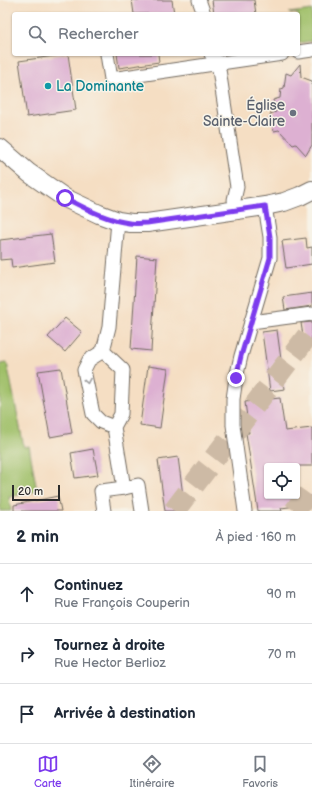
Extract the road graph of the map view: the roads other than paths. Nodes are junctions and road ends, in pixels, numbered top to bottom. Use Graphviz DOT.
graph roads {
  1 [pos="198,0"];
  2 [pos="203,12"];
  3 [pos="312,50"];
  4 [pos="300,52"];
  5 [pos="107,56"];
  6 [pos="255,56"];
  7 [pos="214,59"];
  8 [pos="0,148"];
  9 [pos="312,190"];
  10 [pos="234,200"];
  11 [pos="265,206"];
  12 [pos="118,221"];
  13 [pos="312,314"];
  14 [pos="251,322"];
  15 [pos="103,351"];
  16 [pos="114,427"];
  17 [pos="124,488"];
  18 [pos="104,511"];
  19 [pos="142,511"];
  20 [pos="245,511"];
  1 -- 2 [label="street"];
  3 -- 4 [label="street"];
  5 -- 7 [label="street"];
  6 -- 7 [label="street"];
  7 -- 10 [label="street"];
  8 -- 12 [label="street"];
  9 -- 11 [label="street"];
  11 -- 12 [label="street"];
  11 -- 14 [label="street"];
  12 -- 15 [label="street"];
  13 -- 14 [label="street"];
  14 -- 20 [label="street"];
  15 -- 16 [label="street"];
  15 -- 16 [label="street, one-way"];
  16 -- 17 [label="street"];
  17 -- 18 [label="street"];
  17 -- 19 [label="street"];
}
